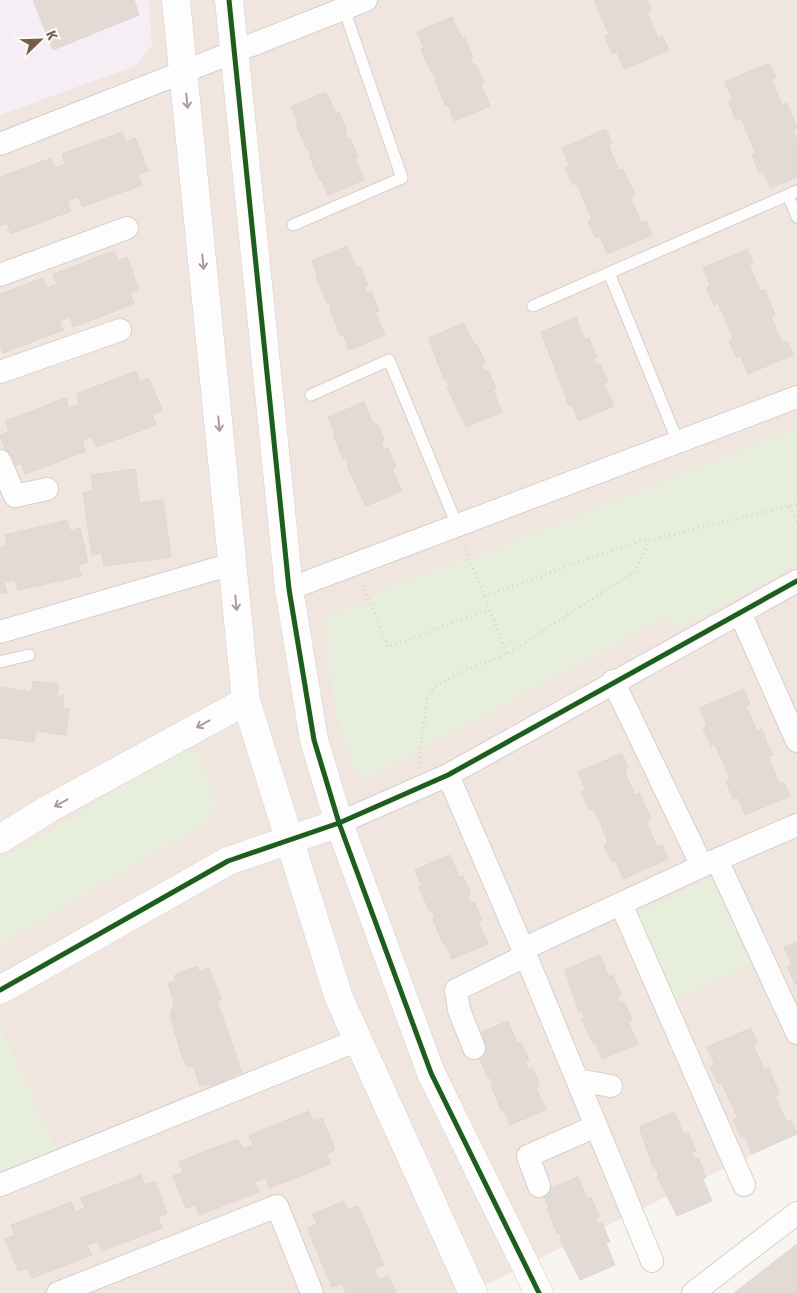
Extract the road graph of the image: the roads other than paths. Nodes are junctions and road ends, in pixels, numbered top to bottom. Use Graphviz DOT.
graph roads {
  1 [pos="176,0"];
  2 [pos="229,0"];
  3 [pos="366,0"];
  4 [pos="344,9"];
  5 [pos="235,51"];
  6 [pos="184,71"];
  7 [pos="0,144"];
  8 [pos="792,193"];
  9 [pos="797,217"];
  10 [pos="293,225"];
  11 [pos="127,228"];
  12 [pos="609,273"];
  13 [pos="0,276"];
  14 [pos="533,306"];
  15 [pos="120,330"];
  16 [pos="0,372"];
  17 [pos="311,395"];
  18 [pos="797,397"];
  19 [pos="678,442"];
  20 [pos="0,461"];
  21 [pos="47,489"];
  22 [pos="7,499"];
  23 [pos="457,526"];
  24 [pos="232,564"];
  25 [pos="797,581"];
  26 [pos="289,589"];
  27 [pos="740,613"];
  28 [pos="0,632"];
  29 [pos="29,655"];
  30 [pos="0,662"];
  31 [pos="614,681"];
  32 [pos="246,701"];
  33 [pos="797,742"];
  34 [pos="448,775"];
  35 [pos="338,822"];
  36 [pos="797,825"];
  37 [pos="0,839"];
  38 [pos="290,841"];
  39 [pos="709,863"];
  40 [pos="621,904"];
  41 [pos="524,953"];
  42 [pos="0,990"];
  43 [pos="797,1032"];
  44 [pos="358,1040"];
  45 [pos="474,1048"];
  46 [pos="577,1080"];
  47 [pos="611,1086"];
  48 [pos="596,1126"];
  49 [pos="0,1185"];
  50 [pos="744,1185"];
  51 [pos="539,1186"];
  52 [pos="797,1213"];
  53 [pos="652,1261"];
  54 [pos="58,1293"];
  55 [pos="312,1293"];
  56 [pos="473,1293"];
  57 [pos="540,1293"];
  58 [pos="693,1293"];
  1 -- 6 [label="street"];
  2 -- 5 [label="street"];
  3 -- 4 [label="street"];
  4 -- 5 [label="street"];
  4 -- 10 [label="lane"];
  5 -- 6 [label="street"];
  5 -- 26 [label="street"];
  6 -- 7 [label="street"];
  6 -- 24 [label="street, one-way"];
  8 -- 9 [label="lane"];
  8 -- 12 [label="lane"];
  11 -- 13 [label="street"];
  12 -- 14 [label="lane"];
  12 -- 19 [label="lane"];
  15 -- 16 [label="street"];
  17 -- 23 [label="lane"];
  18 -- 19 [label="street"];
  19 -- 23 [label="street"];
  20 -- 22 [label="street"];
  21 -- 22 [label="street"];
  23 -- 26 [label="street"];
  24 -- 28 [label="street"];
  24 -- 32 [label="street, one-way"];
  25 -- 27 [label="street"];
  26 -- 35 [label="street"];
  27 -- 31 [label="street"];
  27 -- 33 [label="street"];
  29 -- 30 [label="lane"];
  31 -- 34 [label="street"];
  31 -- 39 [label="street"];
  32 -- 37 [label="street, one-way"];
  32 -- 38 [label="street"];
  34 -- 35 [label="street"];
  34 -- 41 [label="street"];
  35 -- 38 [label="street"];
  35 -- 57 [label="street"];
  36 -- 39 [label="street"];
  38 -- 42 [label="street"];
  38 -- 44 [label="street"];
  39 -- 40 [label="street"];
  39 -- 43 [label="street"];
  40 -- 41 [label="street"];
  40 -- 50 [label="street"];
  41 -- 45 [label="street"];
  41 -- 46 [label="street"];
  44 -- 49 [label="street"];
  44 -- 56 [label="street"];
  46 -- 47 [label="street"];
  46 -- 48 [label="street"];
  48 -- 51 [label="street"];
  48 -- 53 [label="street"];
  52 -- 58 [label="street"];
  54 -- 55 [label="street"];
}
